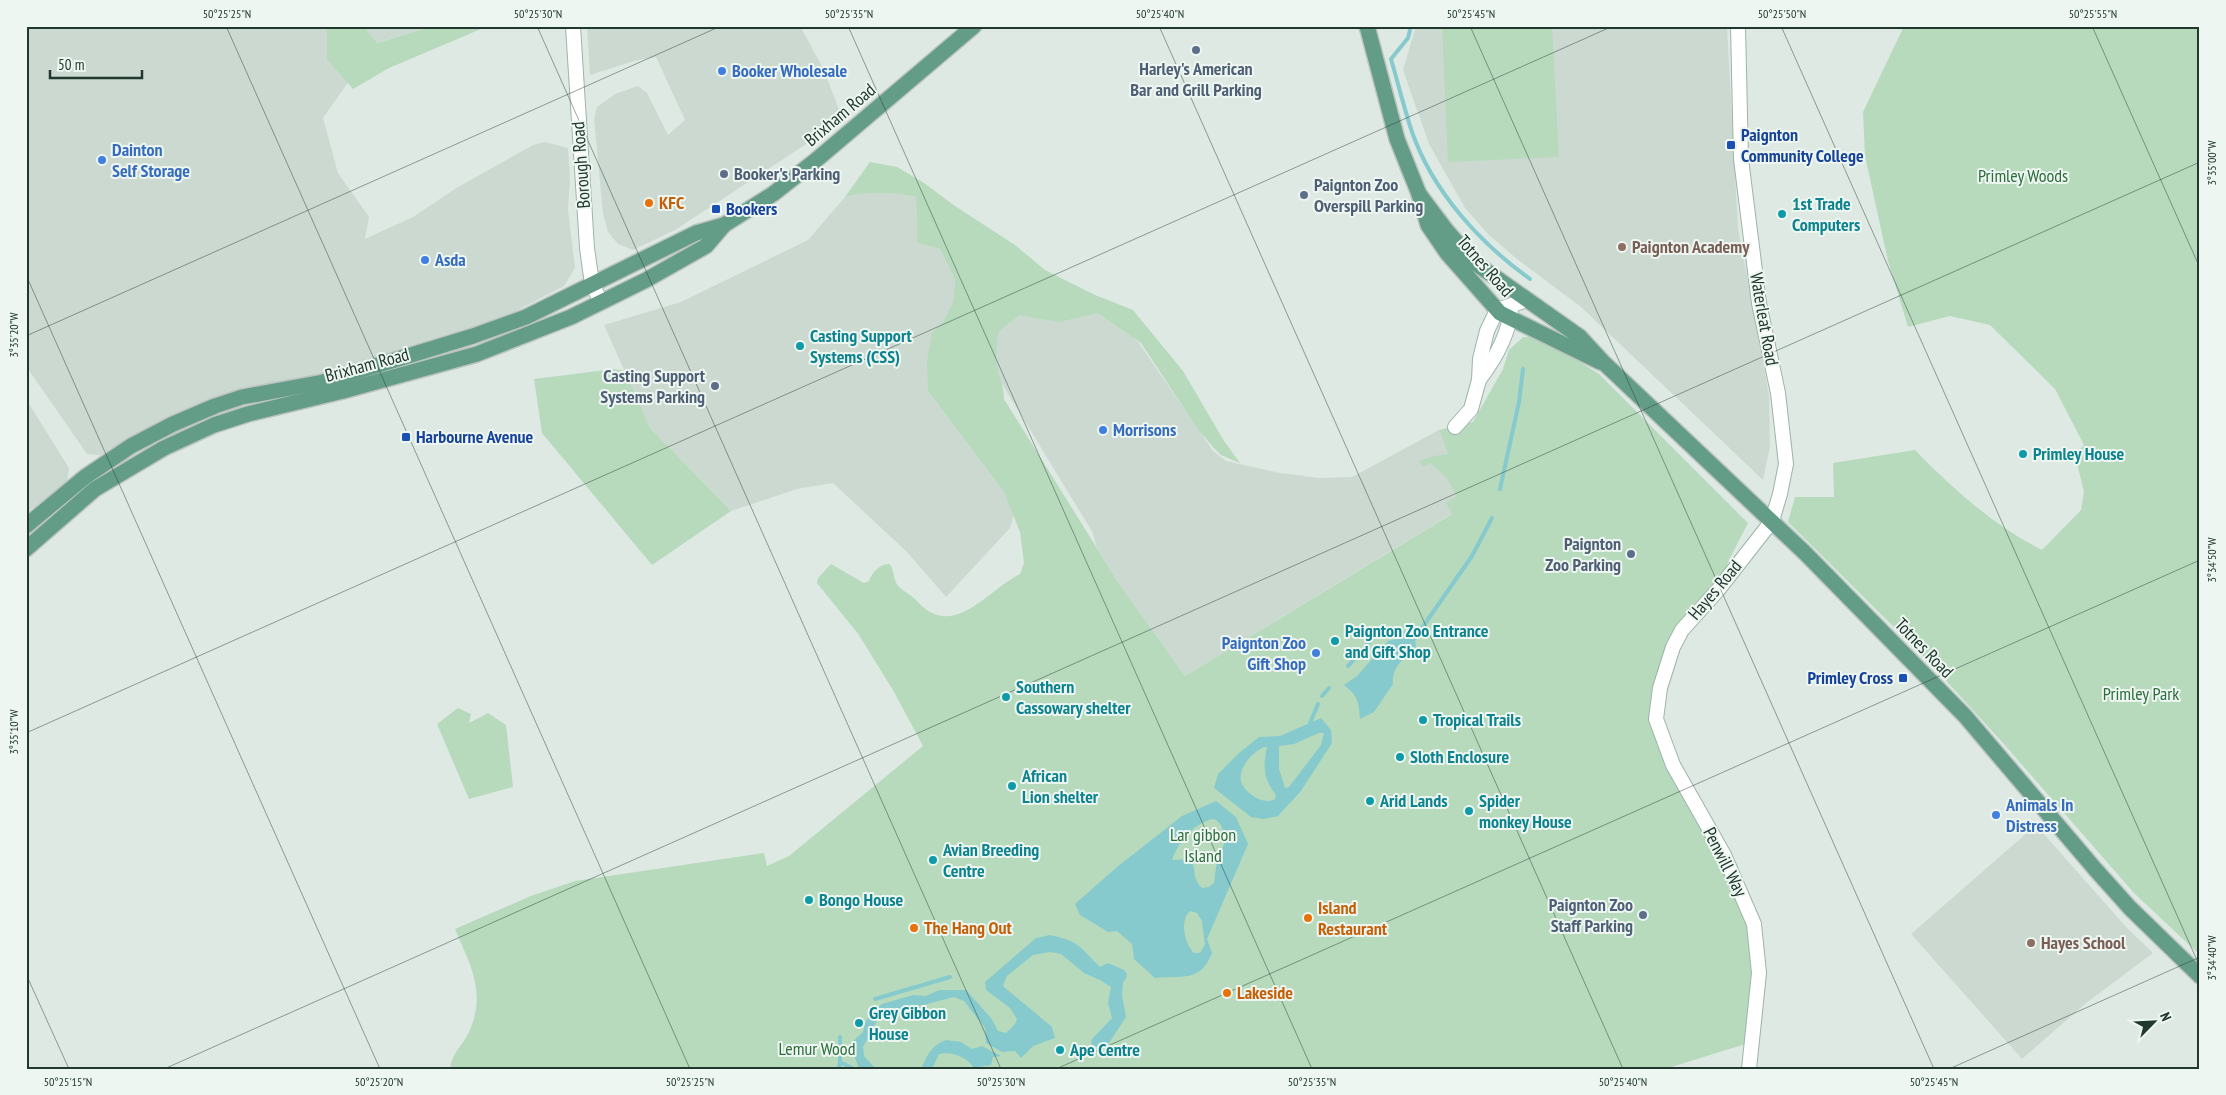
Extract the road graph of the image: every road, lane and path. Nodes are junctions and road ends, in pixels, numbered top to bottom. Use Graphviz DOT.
graph roads {
  1 [pos="573,26"];
  2 [pos="974,26"];
  3 [pos="1367,26"];
  4 [pos="1738,26"];
  5 [pos="1419,194"];
  6 [pos="724,225"];
  7 [pos="1501,282"];
  8 [pos="592,284"];
  9 [pos="1527,300"];
  10 [pos="601,302"];
  11 [pos="1506,311"];
  12 [pos="1604,363"];
  13 [pos="1455,427"];
  14 [pos="1772,521"];
  15 [pos="26,526"];
  16 [pos="26,549"];
  17 [pos="1668,665"];
  18 [pos="2200,976"];
  19 [pos="1749,1069"];
  1 -- 8 [label="street, Borough Road"];
  2 -- 6 [label="main road, Brixham Road"];
  3 -- 5 [label="main road, Totnes Road"];
  4 -- 14 [label="street, Waterleat Road"];
  5 -- 7 [label="main road, Totnes Road"];
  5 -- 11 [label="main road, Totnes Road"];
  6 -- 8 [label="main road, Brixham Road"];
  6 -- 10 [label="main road, Brixham Road"];
  7 -- 9 [label="main road, Totnes Road"];
  7 -- 11 [label="street"];
  8 -- 10 [label="street, Borough Road"];
  8 -- 15 [label="main road, Brixham Road"];
  9 -- 11 [label="street"];
  9 -- 12 [label="main road, Totnes Road"];
  10 -- 16 [label="main road, Brixham Road"];
  11 -- 12 [label="main road, Totnes Road"];
  11 -- 13 [label="street"];
  12 -- 14 [label="main road, Totnes Road"];
  14 -- 17 [label="street, Hayes Road"];
  14 -- 18 [label="main road, Totnes Road"];
  17 -- 19 [label="street, Penwill Way"];
}
